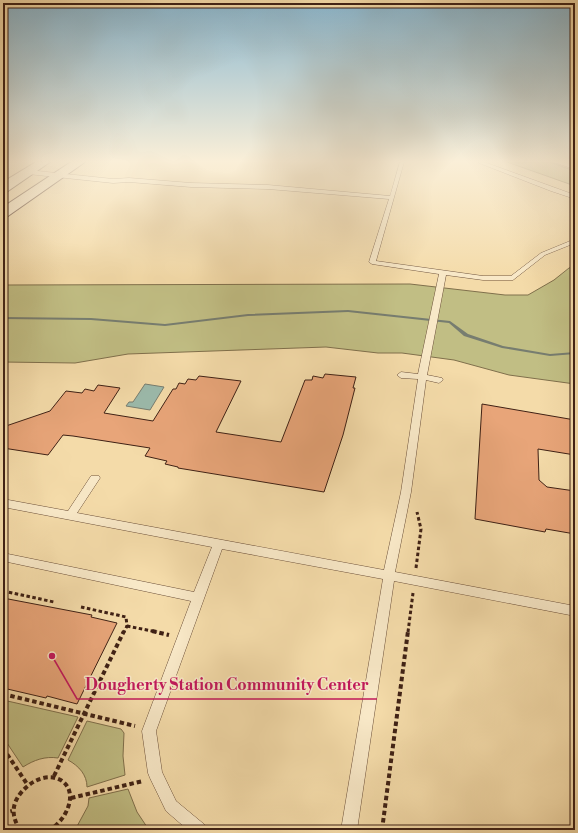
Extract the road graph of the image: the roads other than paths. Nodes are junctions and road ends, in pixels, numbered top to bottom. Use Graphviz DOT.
graph roads {
  1 [pos="21,201"];
  2 [pos="390,201"];
  3 [pos="3,213"];
  4 [pos="575,241"];
  5 [pos="443,272"];
  6 [pos="401,375"];
  7 [pos="422,377"];
  8 [pos="439,380"];
  9 [pos="95,478"];
  10 [pos="3,503"];
  11 [pos="70,516"];
  12 [pos="218,544"];
  13 [pos="3,557"];
  14 [pos="389,576"];
  15 [pos="198,598"];
  16 [pos="575,611"];
  17 [pos="200,830"];
  18 [pos="349,830"];
  1 -- 3 [label="main road"];
  2 -- 5 [label="lane"];
  4 -- 5 [label="lane"];
  5 -- 7 [label="lane"];
  6 -- 7 [label="lane"];
  7 -- 8 [label="lane"];
  7 -- 14 [label="lane"];
  9 -- 11 [label="lane"];
  10 -- 11 [label="lane"];
  11 -- 12 [label="lane"];
  12 -- 14 [label="lane"];
  12 -- 15 [label="lane"];
  13 -- 15 [label="lane"];
  14 -- 16 [label="lane"];
  14 -- 18 [label="lane"];
  15 -- 17 [label="lane"];
}
